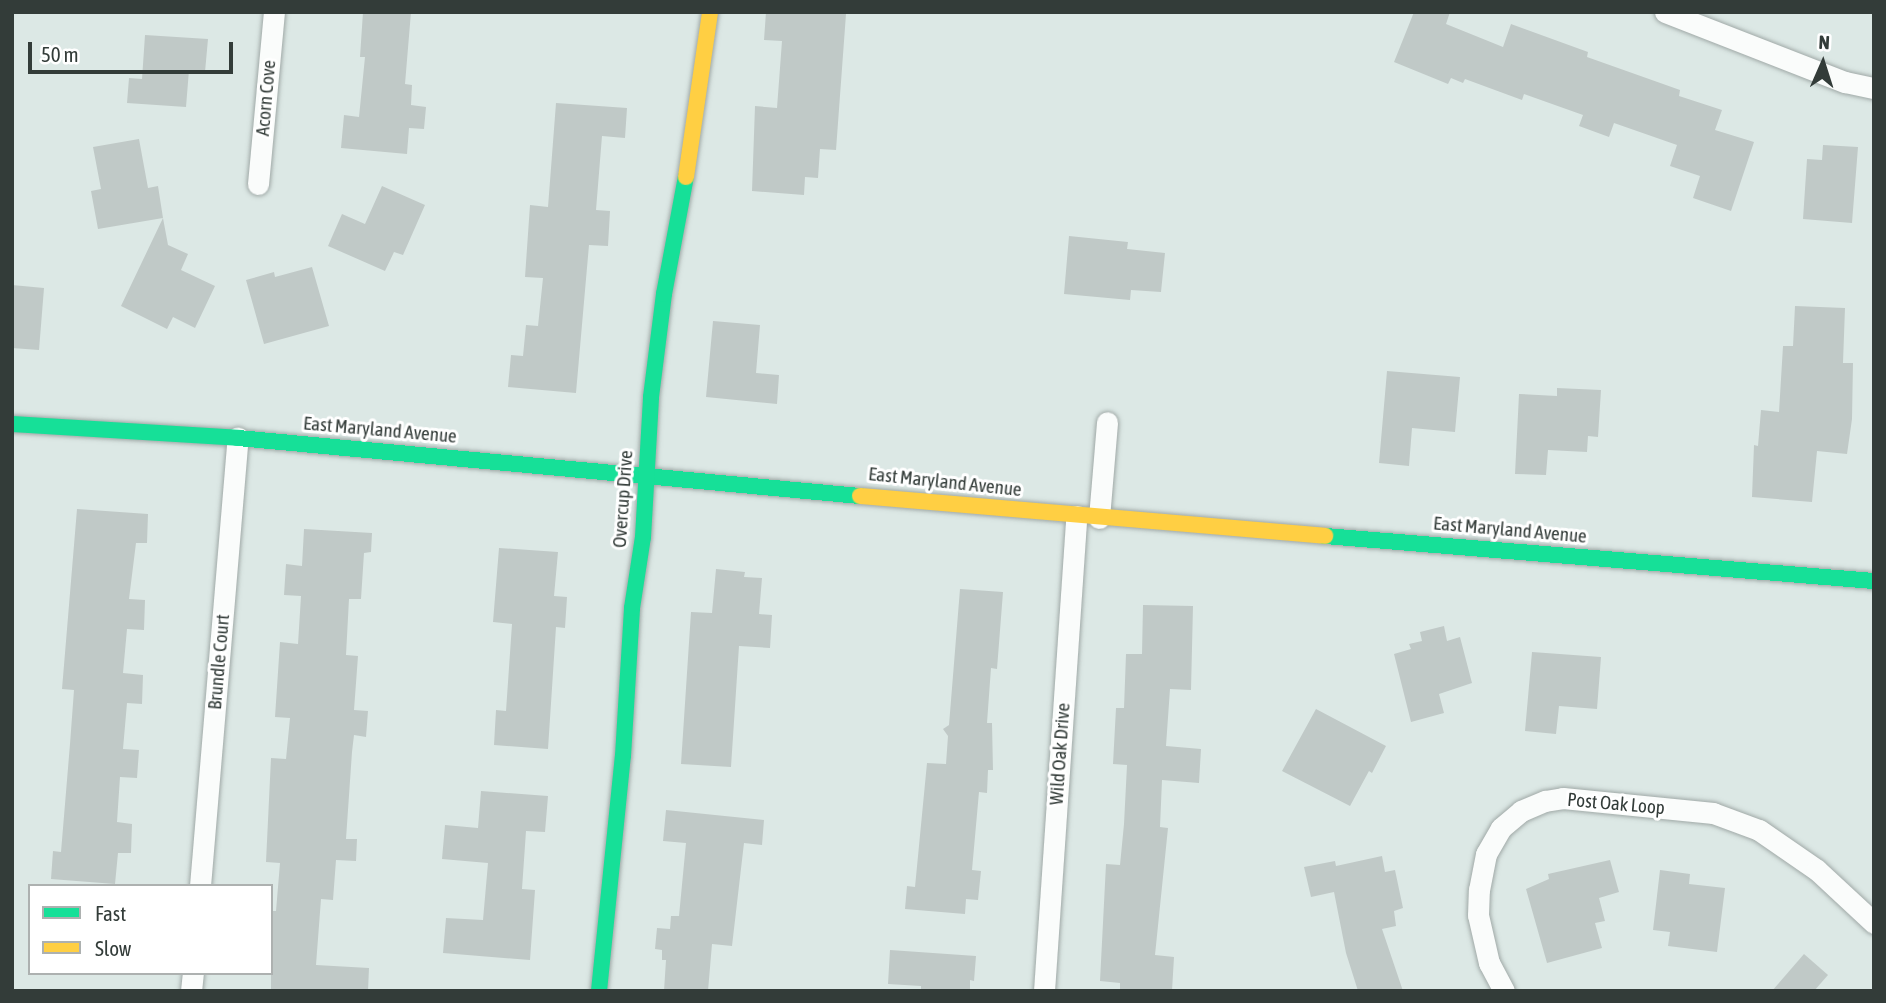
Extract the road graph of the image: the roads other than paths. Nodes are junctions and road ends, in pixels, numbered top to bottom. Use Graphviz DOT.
graph roads {
  1 [pos="274,12"];
  2 [pos="710,12"];
  3 [pos="1665,12"];
  4 [pos="1874,88"];
  5 [pos="258,184"];
  6 [pos="1107,422"];
  7 [pos="12,424"];
  8 [pos="238,438"];
  9 [pos="646,475"];
  10 [pos="1076,516"];
  11 [pos="1099,518"];
  12 [pos="1874,581"];
  13 [pos="200,884"];
  14 [pos="1874,923"];
  15 [pos="599,991"];
  16 [pos="1044,991"];
  17 [pos="1504,991"];
  1 -- 5 [label="street, Acorn Cove"];
  2 -- 9 [label="street, Overcup Drive"];
  3 -- 4 [label="street"];
  6 -- 11 [label="street"];
  7 -- 8 [label="street, East Maryland Avenue"];
  8 -- 9 [label="street, East Maryland Avenue"];
  8 -- 13 [label="street, Brundle Court"];
  9 -- 10 [label="street, East Maryland Avenue"];
  9 -- 15 [label="street, Overcup Drive"];
  10 -- 11 [label="street, East Maryland Avenue"];
  10 -- 16 [label="street, Wild Oak Drive"];
  11 -- 12 [label="street, East Maryland Avenue"];
  14 -- 17 [label="street, Post Oak Loop"];
}
